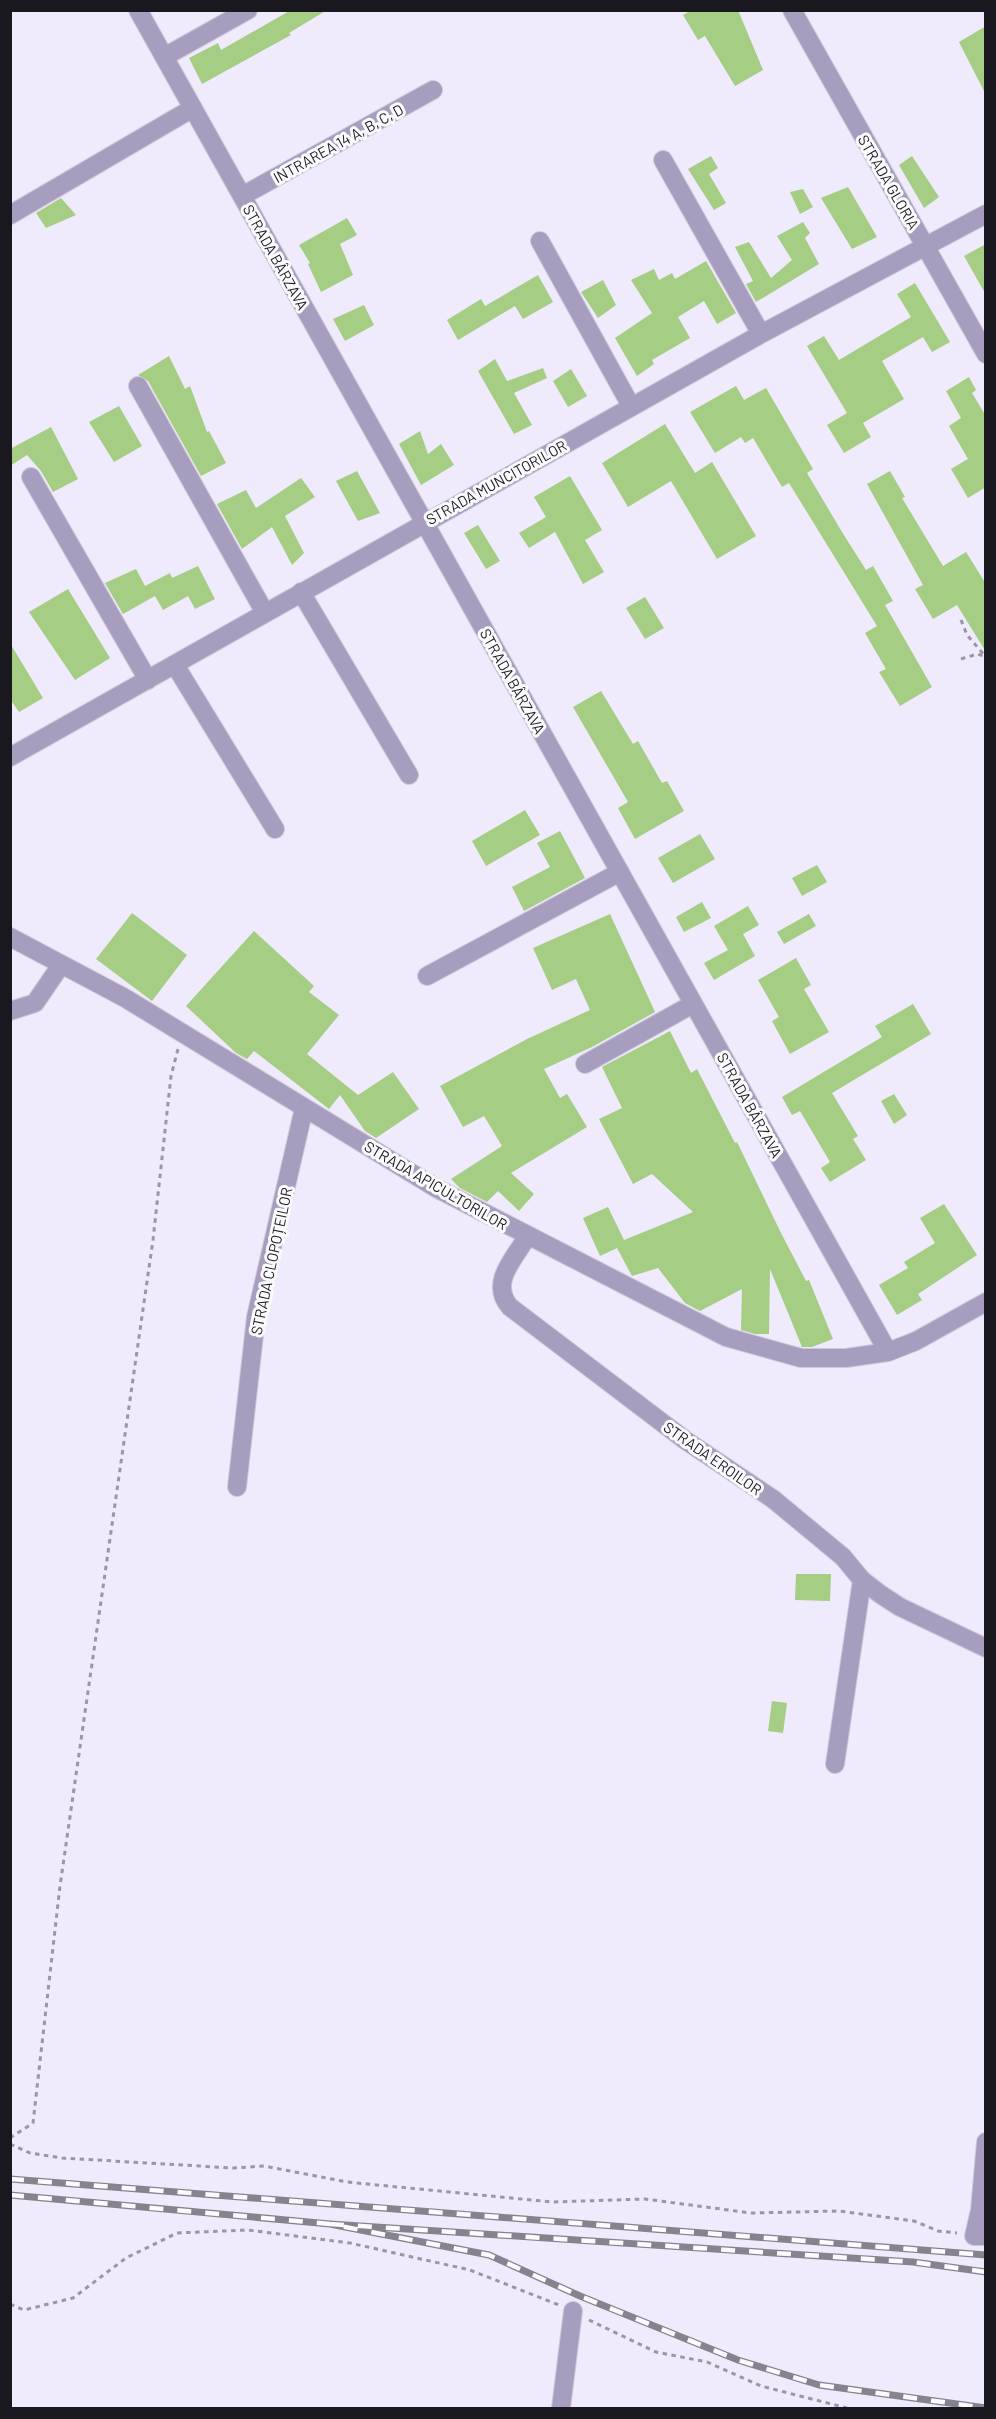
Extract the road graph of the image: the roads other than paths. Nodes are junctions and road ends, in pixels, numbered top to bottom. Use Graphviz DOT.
graph roads {
  1 [pos="138,10"];
  2 [pos="248,10"];
  3 [pos="792,10"];
  4 [pos="164,57"];
  5 [pos="433,90"];
  6 [pos="193,108"];
  7 [pos="663,160"];
  8 [pos="242,196"];
  9 [pos="986,214"];
  10 [pos="10,215"];
  11 [pos="540,241"];
  12 [pos="926,247"];
  13 [pos="760,334"];
  14 [pos="986,354"];
  15 [pos="138,386"];
  16 [pos="631,406"];
  17 [pos="31,477"];
  18 [pos="425,522"];
  19 [pos="301,592"];
  20 [pos="265,613"];
  21 [pos="175,665"];
  22 [pos="148,680"];
  23 [pos="10,757"];
  24 [pos="409,775"];
  25 [pos="275,829"];
  26 [pos="620,872"];
  27 [pos="10,937"];
  28 [pos="61,965"];
  29 [pos="427,976"];
  30 [pos="693,1004"];
  31 [pos="10,1011"];
  32 [pos="585,1064"];
  33 [pos="304,1108"];
  34 [pos="527,1237"];
  35 [pos="986,1302"];
  36 [pos="888,1352"];
  37 [pos="237,1487"];
  38 [pos="862,1580"];
  39 [pos="986,1648"];
  40 [pos="835,1764"];
  41 [pos="986,2142"];
  42 [pos="980,2236"];
  43 [pos="573,2311"];
  44 [pos="561,2409"];
  1 -- 4 [label="street, STRADA BÂRZAVA"];
  2 -- 4 [label="street"];
  3 -- 12 [label="street, STRADA GLORIA"];
  4 -- 6 [label="street, STRADA BÂRZAVA"];
  5 -- 8 [label="street, INTRAREA 14 A, B, C, D"];
  6 -- 8 [label="street, STRADA BÂRZAVA"];
  6 -- 10 [label="street"];
  7 -- 13 [label="street"];
  8 -- 18 [label="street, STRADA BÂRZAVA"];
  9 -- 12 [label="street, STRADA MUNCITORILOR"];
  11 -- 16 [label="street"];
  12 -- 13 [label="street, STRADA MUNCITORILOR"];
  12 -- 14 [label="street, STRADA GLORIA"];
  13 -- 16 [label="street, STRADA MUNCITORILOR"];
  15 -- 20 [label="street"];
  16 -- 18 [label="street, STRADA MUNCITORILOR"];
  17 -- 22 [label="street"];
  18 -- 19 [label="street, STRADA MUNCITORILOR"];
  18 -- 26 [label="street, STRADA BÂRZAVA"];
  19 -- 20 [label="street, STRADA MUNCITORILOR"];
  19 -- 24 [label="street"];
  20 -- 21 [label="street, STRADA MUNCITORILOR"];
  21 -- 22 [label="street, STRADA MUNCITORILOR"];
  21 -- 25 [label="street"];
  22 -- 23 [label="street, STRADA MUNCITORILOR"];
  26 -- 29 [label="street"];
  26 -- 30 [label="street, STRADA BÂRZAVA"];
  27 -- 28 [label="street, STRADA APICULTORILOR"];
  28 -- 31 [label="street"];
  28 -- 33 [label="street, STRADA APICULTORILOR"];
  30 -- 32 [label="street"];
  30 -- 36 [label="street, STRADA BÂRZAVA"];
  33 -- 34 [label="street, STRADA APICULTORILOR"];
  33 -- 37 [label="street, STRADA CLOPOȚEILOR"];
  34 -- 36 [label="street, STRADA APICULTORILOR"];
  34 -- 38 [label="street, STRADA EROILOR"];
  35 -- 36 [label="street, STRADA APICULTORILOR"];
  38 -- 39 [label="street, STRADA EROILOR"];
  38 -- 40 [label="street"];
  41 -- 42 [label="street"];
  43 -- 44 [label="street"];
}
